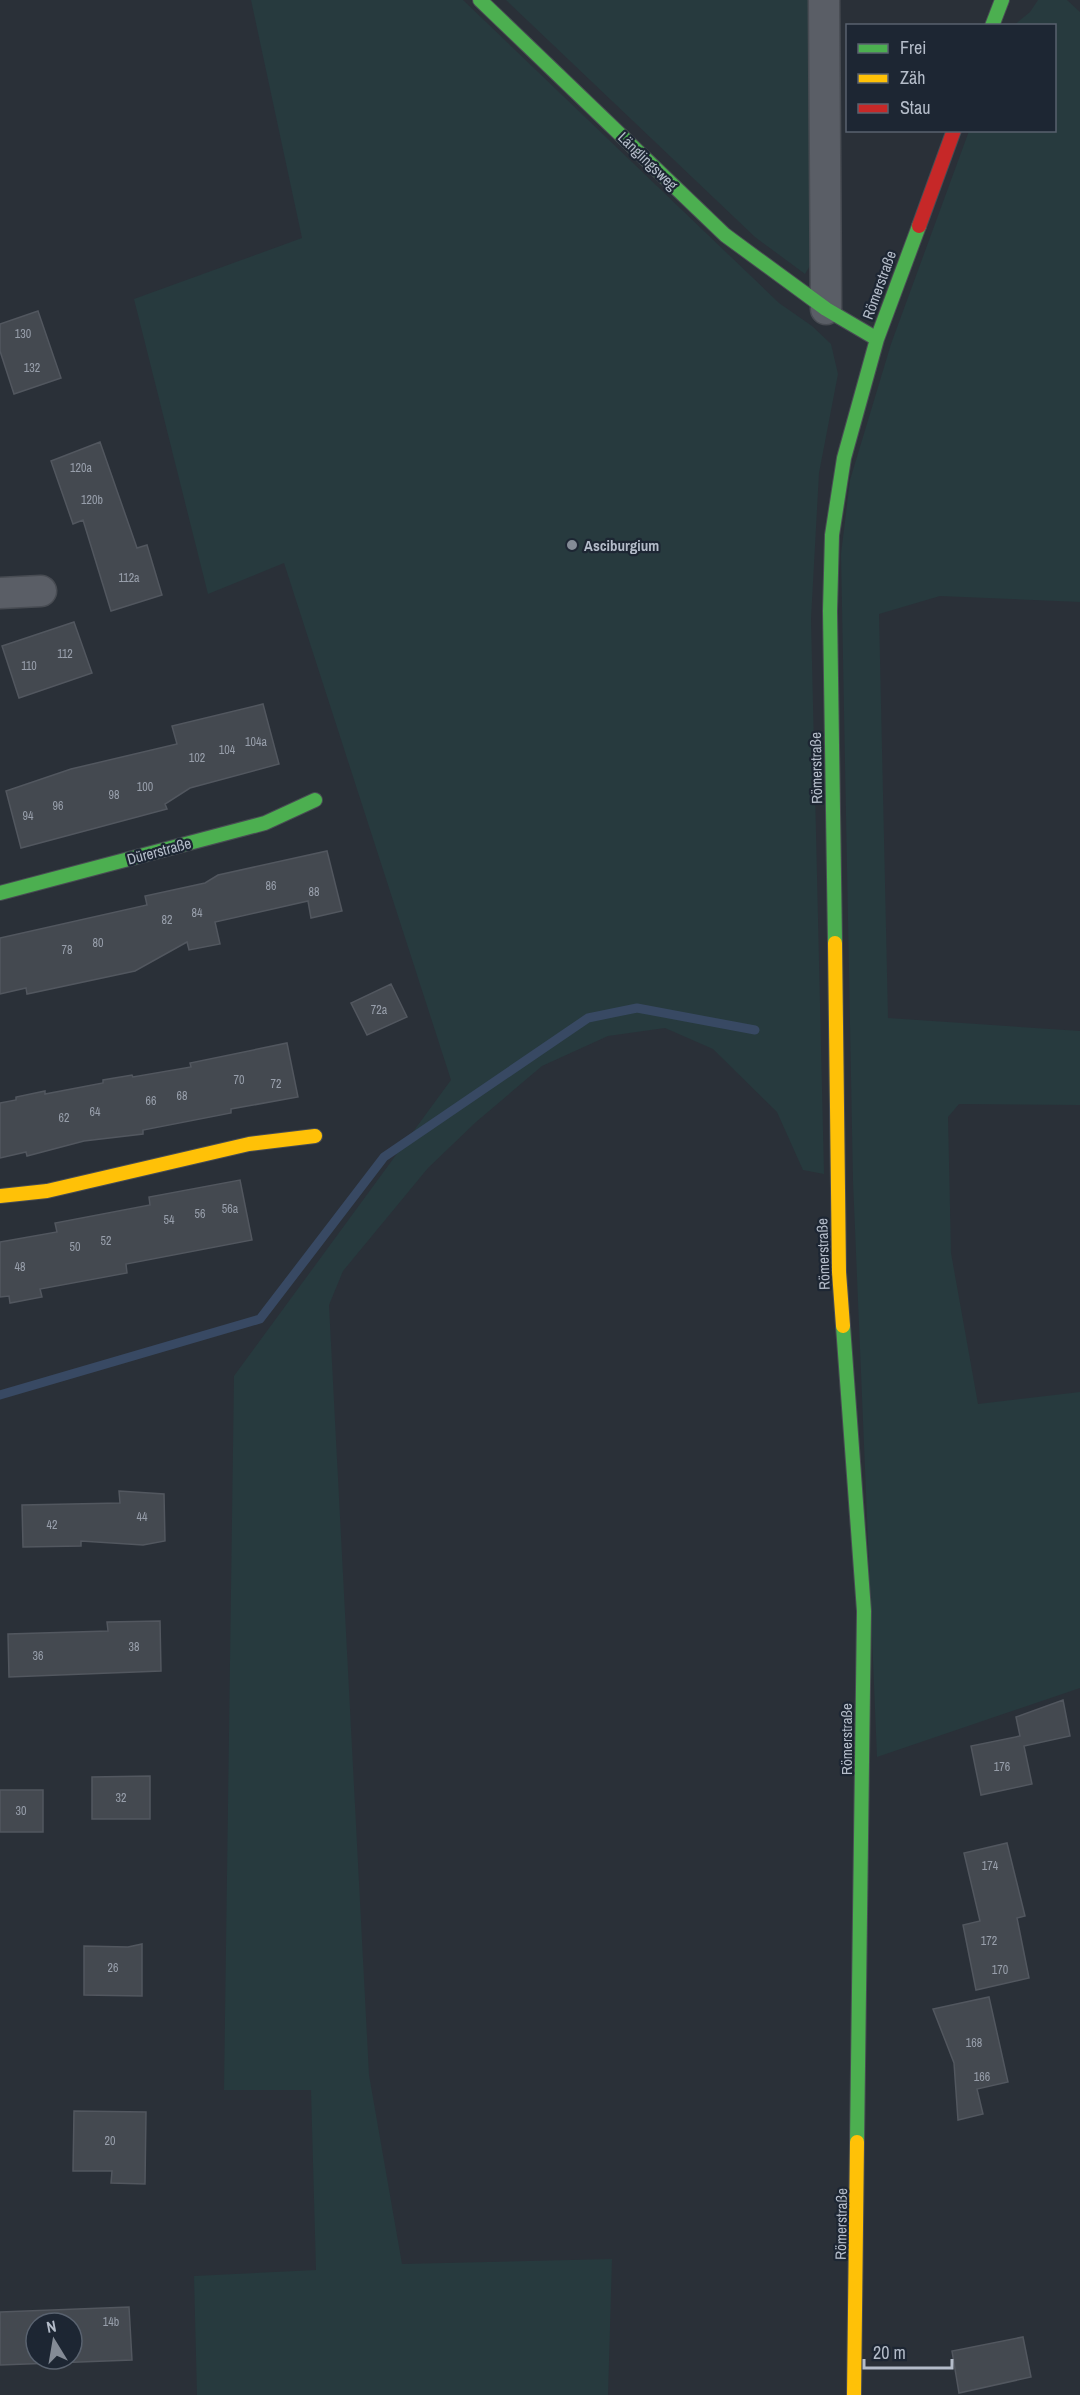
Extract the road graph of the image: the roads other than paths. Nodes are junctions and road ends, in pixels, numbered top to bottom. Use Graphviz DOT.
graph roads {
  1 [pos="480,0"];
  2 [pos="824,0"];
  3 [pos="1002,0"];
  4 [pos="994,24"];
  5 [pos="953,132"];
  6 [pos="826,309"];
  7 [pos="877,339"];
  8 [pos="41,591"];
  9 [pos="0,593"];
  10 [pos="315,800"];
  11 [pos="0,893"];
  12 [pos="315,1136"];
  13 [pos="0,1196"];
  14 [pos="855,2395"];
  1 -- 6 [label="street, Länglingsweg"];
  2 -- 6 [label="street"];
  3 -- 4 [label="street"];
  5 -- 7 [label="street, Römerstraße"];
  6 -- 7 [label="street, Länglingsweg"];
  7 -- 14 [label="street, Römerstraße"];
  8 -- 9 [label="street"];
  10 -- 11 [label="street, Dürerstraße"];
  12 -- 13 [label="street"];
}
